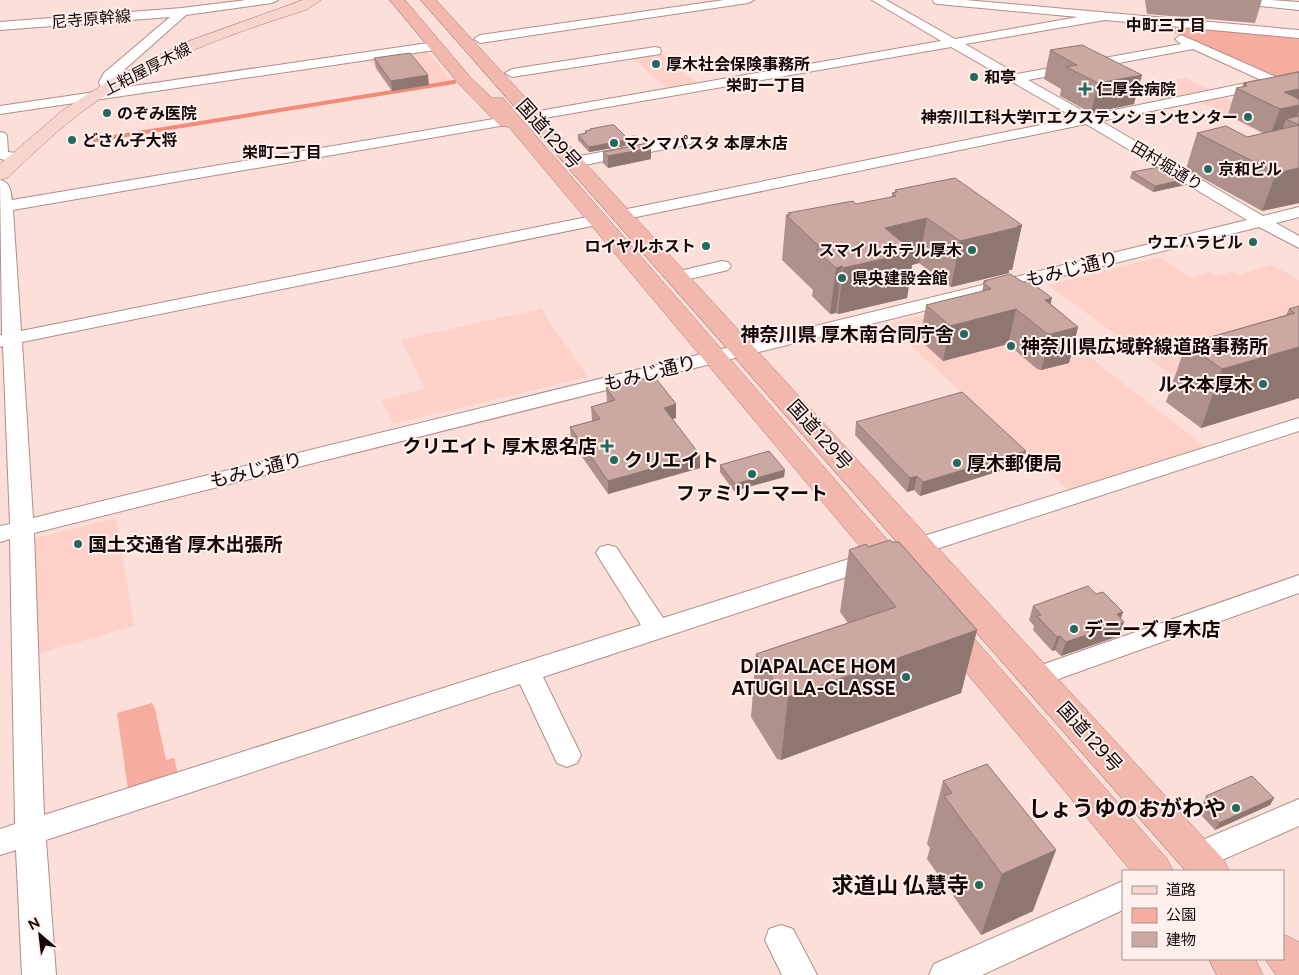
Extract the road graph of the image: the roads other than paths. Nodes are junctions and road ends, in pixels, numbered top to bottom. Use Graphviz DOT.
graph roads {
  1 [pos="272,0"];
  2 [pos="314,0"];
  3 [pos="397,0"];
  4 [pos="410,0"];
  5 [pos="428,0"];
  6 [pos="444,0"];
  7 [pos="748,0"];
  8 [pos="864,0"];
  9 [pos="878,0"];
  10 [pos="1232,0"];
  11 [pos="935,1"];
  12 [pos="911,6"];
  13 [pos="1299,6"];
  14 [pos="894,9"];
  15 [pos="182,12"];
  16 [pos="1136,14"];
  17 [pos="1107,16"];
  18 [pos="1293,22"];
  19 [pos="0,26"];
  20 [pos="480,39"];
  21 [pos="948,44"];
  22 [pos="1194,45"];
  23 [pos="435,46"];
  24 [pos="655,51"];
  25 [pos="123,63"];
  26 [pos="142,69"];
  27 [pos="504,75"];
  28 [pos="1299,76"];
  29 [pos="1016,78"];
  30 [pos="1275,81"];
  31 [pos="100,92"];
  32 [pos="1299,92"];
  33 [pos="0,110"];
  34 [pos="525,121"];
  35 [pos="1083,121"];
  36 [pos="0,136"];
  37 [pos="686,142"];
  38 [pos="18,157"];
  39 [pos="574,162"];
  40 [pos="1187,162"];
  41 [pos="1162,168"];
  42 [pos="0,174"];
  43 [pos="0,185"];
  44 [pos="2,206"];
  45 [pos="1299,212"];
  46 [pos="610,217"];
  47 [pos="1260,222"];
  48 [pos="1299,243"];
  49 [pos="4,266"];
  50 [pos="722,266"];
  51 [pos="677,277"];
  52 [pos="6,339"];
  53 [pos="744,350"];
  54 [pos="715,358"];
  55 [pos="1299,424"];
  56 [pos="11,532"];
  57 [pos="918,546"];
  58 [pos="608,553"];
  59 [pos="884,556"];
  60 [pos="1299,584"];
  61 [pos="657,629"];
  62 [pos="527,671"];
  63 [pos="1036,677"];
  64 [pos="567,755"];
  65 [pos="1299,812"];
  66 [pos="30,833"];
  67 [pos="0,842"];
  68 [pos="1203,864"];
  69 [pos="1153,870"];
  70 [pos="1122,895"];
  71 [pos="780,940"];
  72 [pos="1284,954"];
  73 [pos="1230,960"];
  74 [pos="1299,971"];
  75 [pos="39,975"];
  76 [pos="800,975"];
  77 [pos="946,975"];
  78 [pos="1243,975"];
  1 -- 15 [label="street, 尼寺原幹線"];
  2 -- 26 [label="main road, 上粕屋厚木線"];
  3 -- 23 [label="highway"];
  4 -- 34 [label="highway, 国道129号"];
  5 -- 27 [label="highway, 国道129号"];
  6 -- 20 [label="highway"];
  7 -- 20 [label="street"];
  8 -- 21 [label="street"];
  9 -- 14 [label="street, 田村堀通り"];
  10 -- 18 [label="street"];
  11 -- 17 [label="street"];
  12 -- 14 [label="street"];
  13 -- 18 [label="street"];
  14 -- 21 [label="street, 田村堀通り"];
  15 -- 19 [label="street, 尼寺原幹線"];
  15 -- 25 [label="street"];
  16 -- 17 [label="street"];
  16 -- 18 [label="street"];
  16 -- 22 [label="street"];
  17 -- 21 [label="street"];
  20 -- 27 [label="highway"];
  21 -- 29 [label="street, 田村堀通り"];
  21 -- 34 [label="street"];
  21 -- 35 [label="street"];
  22 -- 29 [label="street"];
  22 -- 30 [label="street"];
  23 -- 31 [label="street"];
  23 -- 34 [label="highway"];
  24 -- 27 [label="street"];
  25 -- 26 [label="street"];
  25 -- 31 [label="street"];
  26 -- 31 [label="main road, 上粕屋厚木線"];
  27 -- 34 [label="highway, 国道129号"];
  28 -- 30 [label="street"];
  29 -- 35 [label="street, 田村堀通り"];
  30 -- 32 [label="street"];
  30 -- 35 [label="street"];
  31 -- 33 [label="street"];
  31 -- 38 [label="main road, 上粕屋厚木線"];
  34 -- 39 [label="highway, 国道129号"];
  34 -- 44 [label="street"];
  34 -- 46 [label="highway, 国道129号"];
  35 -- 41 [label="street, 田村堀通り"];
  35 -- 46 [label="street"];
  36 -- 38 [label="street"];
  37 -- 39 [label="street"];
  38 -- 42 [label="main road, 上粕屋厚木線"];
  39 -- 46 [label="highway, 国道129号"];
  40 -- 41 [label="street"];
  41 -- 47 [label="street, 田村堀通り"];
  43 -- 44 [label="street"];
  44 -- 49 [label="street"];
  45 -- 47 [label="street, もみじ通り"];
  46 -- 51 [label="highway, 国道129号"];
  46 -- 52 [label="street"];
  46 -- 54 [label="highway, 国道129号"];
  47 -- 48 [label="street, 田村堀通り"];
  47 -- 53 [label="street, もみじ通り"];
  49 -- 52 [label="street"];
  50 -- 51 [label="street"];
  51 -- 53 [label="highway, 国道129号"];
  52 -- 56 [label="street"];
  53 -- 54 [label="street, もみじ通り"];
  53 -- 57 [label="highway, 国道129号"];
  54 -- 56 [label="street, もみじ通り"];
  54 -- 59 [label="highway, 国道129号"];
  55 -- 57 [label="street"];
  56 -- 66 [label="street"];
  57 -- 63 [label="highway, 国道129号"];
  58 -- 61 [label="street"];
  59 -- 61 [label="street"];
  59 -- 69 [label="highway, 国道129号"];
  60 -- 63 [label="street"];
  61 -- 62 [label="street"];
  62 -- 64 [label="street"];
  62 -- 66 [label="street"];
  63 -- 68 [label="highway, 国道129号"];
  65 -- 68 [label="street"];
  66 -- 67 [label="street"];
  66 -- 75 [label="street"];
  70 -- 77 [label="street"];
  71 -- 76 [label="street"];
  72 -- 74 [label="highway"];
  73 -- 78 [label="highway"];
}
